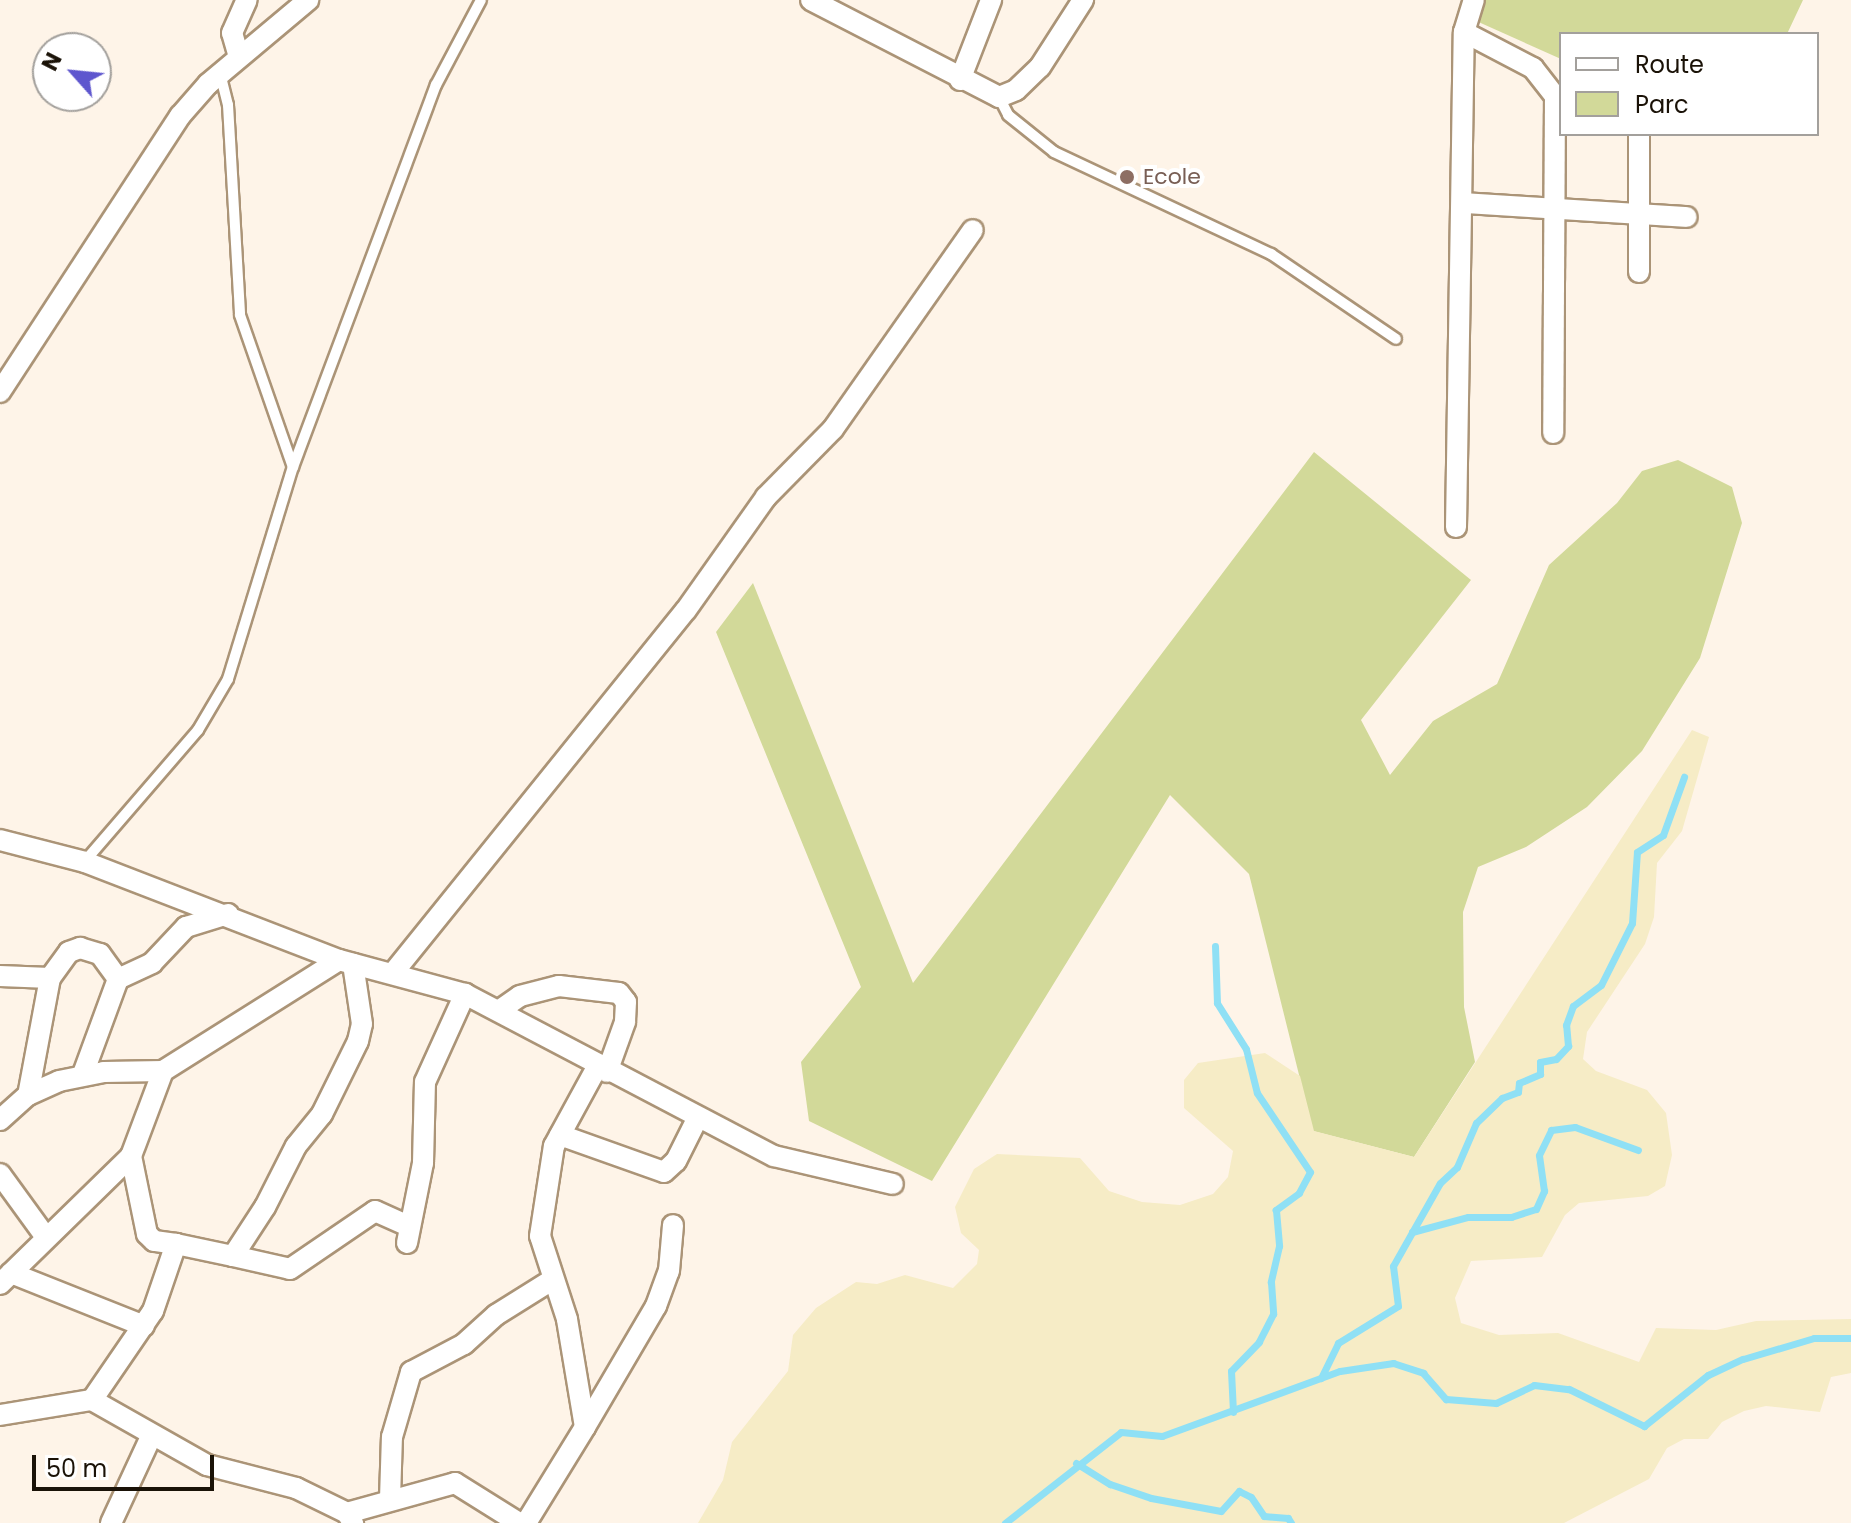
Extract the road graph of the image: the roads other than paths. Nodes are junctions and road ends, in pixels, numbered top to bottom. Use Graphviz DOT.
graph roads {
  1 [pos="247,0"];
  2 [pos="308,0"];
  3 [pos="481,0"];
  4 [pos="811,0"];
  5 [pos="991,0"];
  6 [pos="1083,0"];
  7 [pos="1474,0"];
  8 [pos="1464,32"];
  9 [pos="239,57"];
  10 [pos="220,73"];
  11 [pos="960,80"];
  12 [pos="999,97"];
  13 [pos="1639,136"];
  14 [pos="1464,203"];
  15 [pos="1555,205"];
  16 [pos="1638,215"];
  17 [pos="1687,217"];
  18 [pos="973,230"];
  19 [pos="1639,272"];
  20 [pos="1396,339"];
  21 [pos="0,392"];
  22 [pos="1553,433"];
  23 [pos="293,467"];
  24 [pos="1456,527"];
  25 [pos="0,840"];
  26 [pos="85,862"];
  27 [pos="228,914"];
  28 [pos="346,962"];
  29 [pos="393,973"];
  30 [pos="0,976"];
  31 [pos="50,978"];
  32 [pos="118,979"];
  33 [pos="465,994"];
  34 [pos="500,1010"];
  35 [pos="602,1070"];
  36 [pos="163,1071"];
  37 [pos="83,1074"];
  38 [pos="28,1095"];
  39 [pos="697,1119"];
  40 [pos="0,1120"];
  41 [pos="560,1135"];
  42 [pos="131,1156"];
  43 [pos="0,1174"];
  44 [pos="893,1184"];
  45 [pos="673,1225"];
  46 [pos="45,1236"];
  47 [pos="176,1244"];
  48 [pos="233,1256"];
  49 [pos="6,1278"];
  50 [pos="552,1280"];
  51 [pos="144,1326"];
  52 [pos="92,1400"];
  53 [pos="0,1415"];
  54 [pos="585,1427"];
  55 [pos="151,1437"];
  56 [pos="390,1499"];
  57 [pos="350,1518"];
  58 [pos="111,1523"];
  59 [pos="519,1523"];
  60 [pos="526,1523"];
  1 -- 9 [label="street"];
  2 -- 9 [label="street"];
  3 -- 23 [label="lane"];
  4 -- 11 [label="street"];
  5 -- 11 [label="street"];
  6 -- 12 [label="street"];
  7 -- 8 [label="street"];
  8 -- 14 [label="street"];
  8 -- 15 [label="street"];
  9 -- 10 [label="street"];
  10 -- 21 [label="street"];
  10 -- 23 [label="lane"];
  11 -- 12 [label="street"];
  12 -- 20 [label="lane"];
  13 -- 16 [label="street"];
  14 -- 15 [label="street"];
  14 -- 24 [label="street"];
  15 -- 16 [label="street"];
  15 -- 22 [label="street"];
  16 -- 17 [label="street"];
  16 -- 19 [label="street"];
  18 -- 29 [label="street"];
  23 -- 26 [label="lane"];
  25 -- 26 [label="street"];
  26 -- 27 [label="street"];
  27 -- 28 [label="street"];
  27 -- 32 [label="street"];
  28 -- 29 [label="street"];
  28 -- 36 [label="street"];
  28 -- 48 [label="street"];
  29 -- 33 [label="street"];
  30 -- 31 [label="street"];
  31 -- 32 [label="street"];
  31 -- 38 [label="street"];
  32 -- 37 [label="street"];
  33 -- 34 [label="street"];
  33 -- 48 [label="street"];
  34 -- 35 [label="street"];
  34 -- 35 [label="street"];
  35 -- 39 [label="street"];
  35 -- 41 [label="street"];
  36 -- 37 [label="street"];
  36 -- 42 [label="street"];
  37 -- 38 [label="street"];
  38 -- 40 [label="street"];
  39 -- 41 [label="street"];
  39 -- 44 [label="street"];
  41 -- 50 [label="street"];
  42 -- 46 [label="street"];
  42 -- 47 [label="street"];
  43 -- 46 [label="street"];
  45 -- 54 [label="street"];
  46 -- 49 [label="street"];
  47 -- 48 [label="street"];
  47 -- 51 [label="street"];
  49 -- 51 [label="street"];
  50 -- 54 [label="street"];
  50 -- 56 [label="street"];
  51 -- 52 [label="street"];
  52 -- 53 [label="street"];
  52 -- 55 [label="street"];
  54 -- 60 [label="street"];
  55 -- 57 [label="street"];
  55 -- 58 [label="street"];
  56 -- 57 [label="street"];
  56 -- 59 [label="street"];
}
